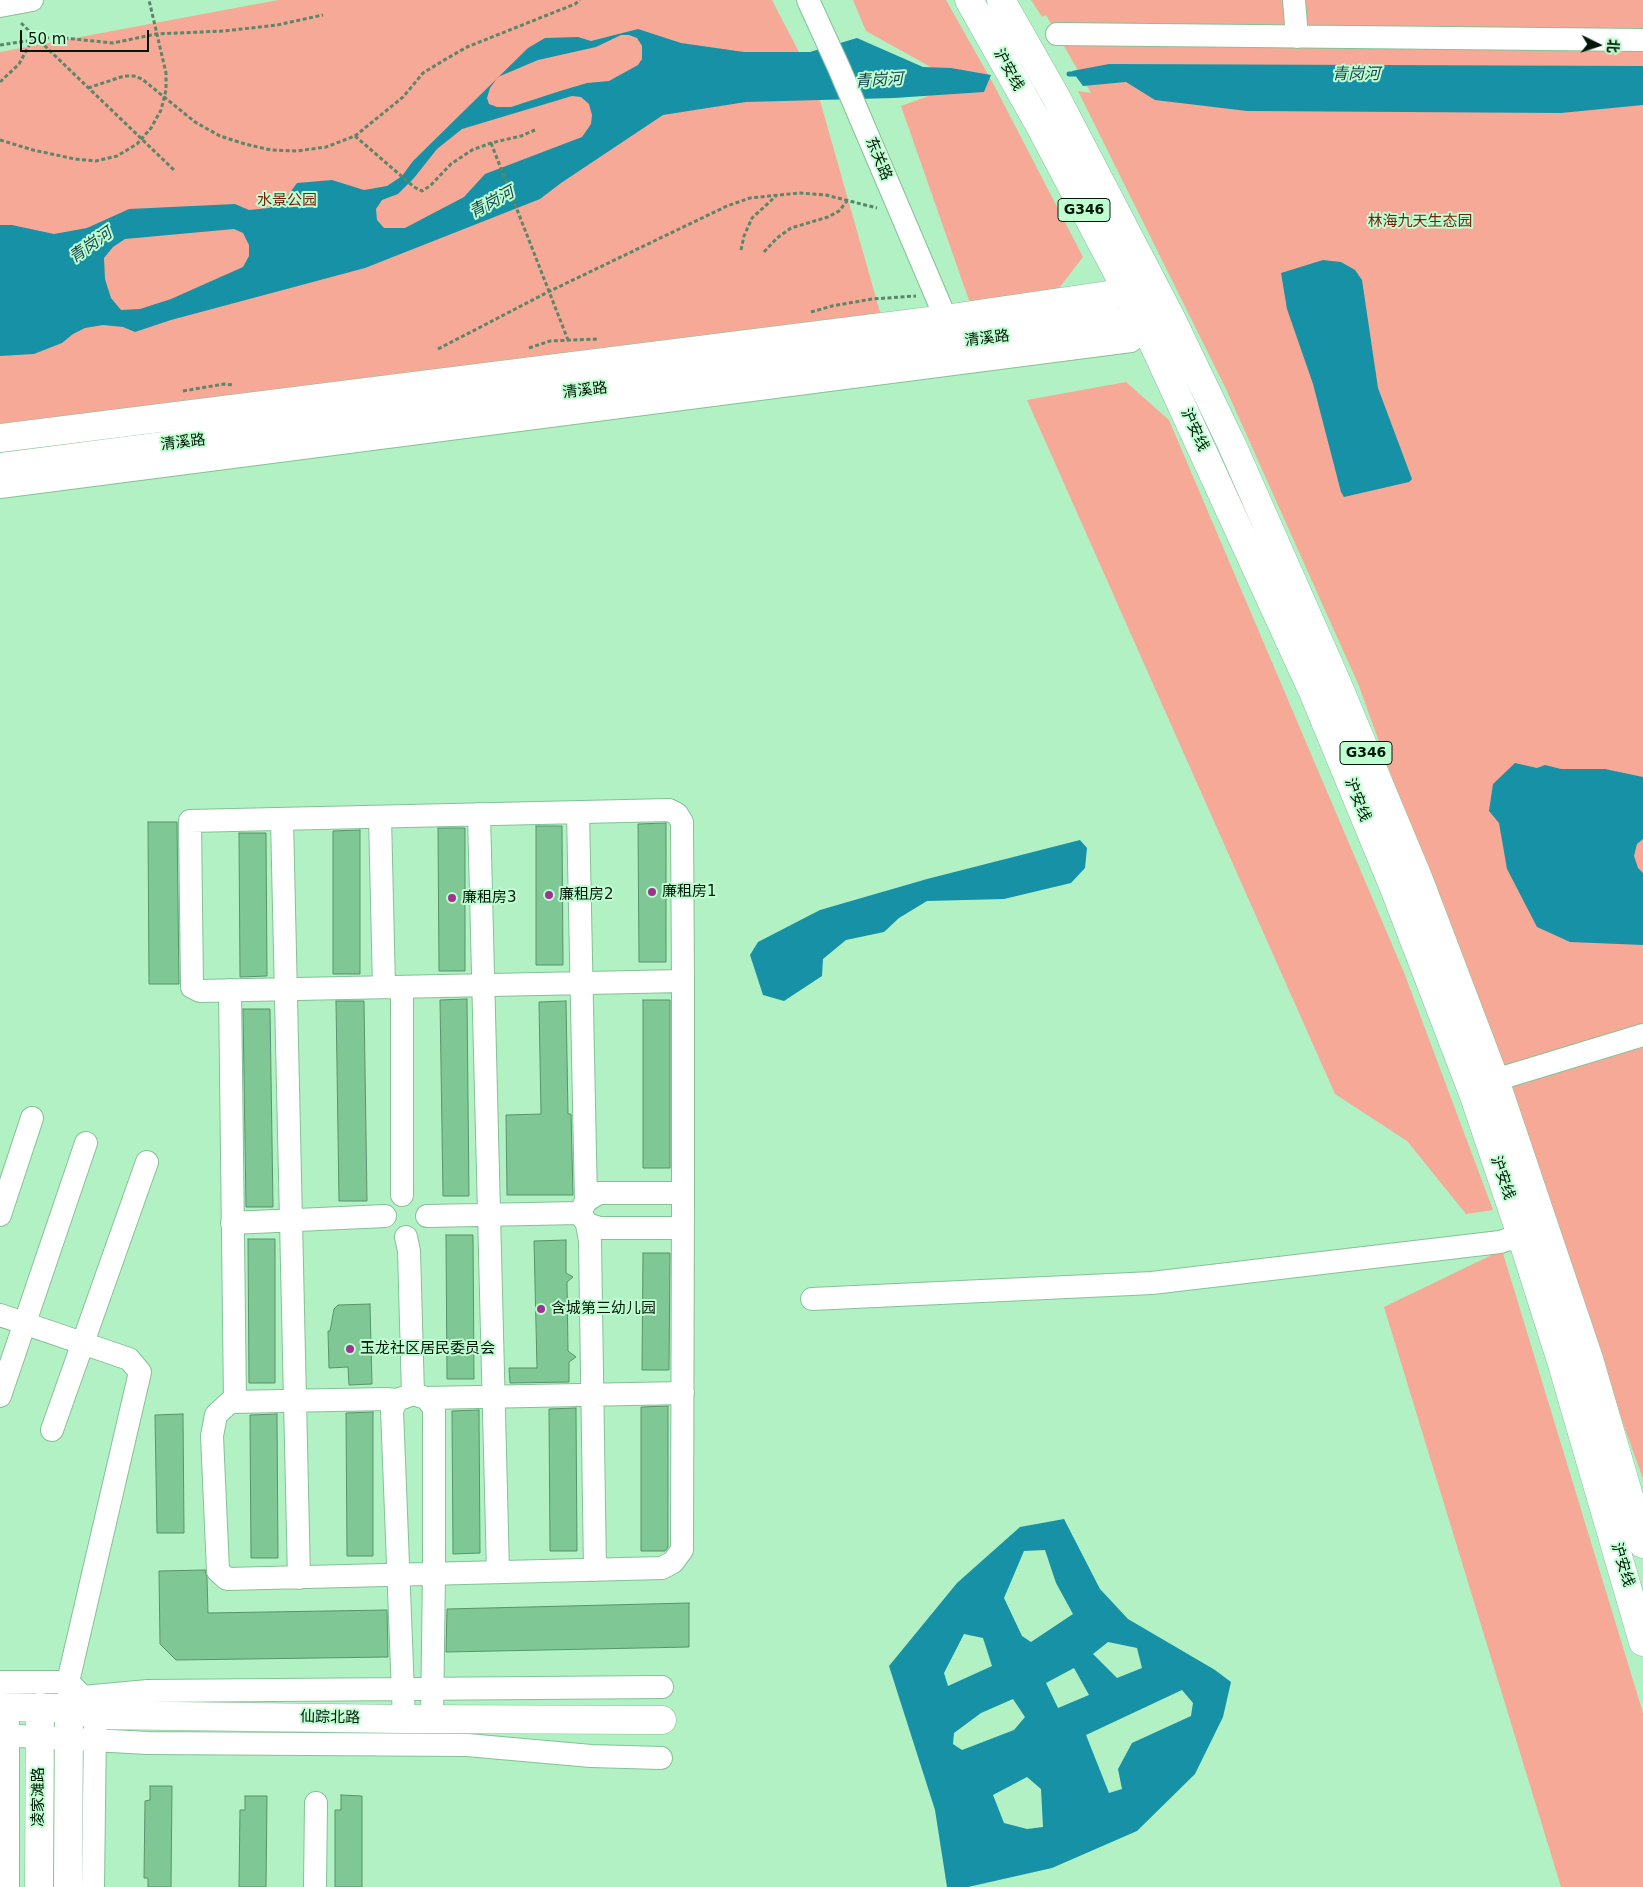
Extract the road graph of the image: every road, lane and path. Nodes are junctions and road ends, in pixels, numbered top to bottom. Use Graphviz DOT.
graph roads {
  1 [pos="32,0"];
  2 [pos="148,0"];
  3 [pos="580,0"];
  4 [pos="808,0"];
  5 [pos="969,0"];
  6 [pos="1001,0"];
  7 [pos="1294,0"];
  8 [pos="0,6"];
  9 [pos="323,15"];
  10 [pos="21,23"];
  11 [pos="156,34"];
  12 [pos="1057,34"];
  13 [pos="1297,37"];
  14 [pos="38,39"];
  15 [pos="33,40"];
  16 [pos="1643,40"];
  17 [pos="0,45"];
  18 [pos="0,82"];
  19 [pos="88,88"];
  20 [pos="164,97"];
  21 [pos="535,130"];
  22 [pos="355,136"];
  23 [pos="141,139"];
  24 [pos="0,140"];
  25 [pos="490,143"];
  26 [pos="175,171"];
  27 [pos="776,195"];
  28 [pos="847,201"];
  29 [pos="902,214"];
  30 [pos="741,250"];
  31 [pos="764,252"];
  32 [pos="1156,288"];
  33 [pos="548,292"];
  34 [pos="1127,293"];
  35 [pos="1170,316"];
  36 [pos="946,319"];
  37 [pos="1136,330"];
  38 [pos="568,340"];
  39 [pos="438,349"];
  40 [pos="0,438"];
  41 [pos="0,467"];
  42 [pos="0,487"];
  43 [pos="578,812"];
  44 [pos="479,814"];
  45 [pos="380,817"];
  46 [pos="282,819"];
  47 [pos="683,981"];
  48 [pos="582,983"];
  49 [pos="483,985"];
  50 [pos="393,987"];
  51 [pos="286,989"];
  52 [pos="230,990"];
  53 [pos="1643,1035"];
  54 [pos="1495,1080"];
  55 [pos="32,1118"];
  56 [pos="86,1143"];
  57 [pos="147,1162"];
  58 [pos="683,1193"];
  59 [pos="402,1195"];
  60 [pos="584,1213"];
  61 [pos="489,1215"];
  62 [pos="0,1216"];
  63 [pos="385,1216"];
  64 [pos="427,1216"];
  65 [pos="291,1220"];
  66 [pos="232,1223"];
  67 [pos="683,1228"];
  68 [pos="1533,1231"];
  69 [pos="406,1237"];
  70 [pos="812,1299"];
  71 [pos="0,1315"];
  72 [pos="25,1323"];
  73 [pos="83,1343"];
  74 [pos="683,1393"];
  75 [pos="592,1395"];
  76 [pos="0,1396"];
  77 [pos="494,1397"];
  78 [pos="412,1398"];
  79 [pos="295,1401"];
  80 [pos="235,1402"];
  81 [pos="52,1430"];
  82 [pos="1643,1544"];
  83 [pos="595,1570"];
  84 [pos="498,1572"];
  85 [pos="434,1574"];
  86 [pos="399,1576"];
  87 [pos="299,1578"];
  88 [pos="1643,1642"];
  89 [pos="662,1688"];
  90 [pos="68,1695"];
  91 [pos="2,1699"];
  92 [pos="40,1708"];
  93 [pos="432,1719"];
  94 [pos="404,1720"];
  95 [pos="662,1720"];
  96 [pos="88,1723"];
  97 [pos="4,1735"];
  98 [pos="40,1737"];
  99 [pos="661,1758"];
  100 [pos="316,1803"];
  101 [pos="8,1887"];
  102 [pos="39,1887"];
  103 [pos="68,1887"];
  104 [pos="93,1887"];
  105 [pos="314,1887"];
  1 -- 8 [label="street"];
  2 -- 11 [label="path"];
  3 -- 22 [label="path"];
  4 -- 29 [label="street, 东关路"];
  5 -- 34 [label="main road, 沪安线 / G346"];
  6 -- 32 [label="main road, 沪安线 / G346"];
  7 -- 13 [label="street"];
  9 -- 11 [label="path"];
  10 -- 14 [label="path"];
  11 -- 14 [label="path"];
  11 -- 20 [label="path"];
  12 -- 13 [label="street"];
  13 -- 16 [label="street"];
  14 -- 15 [label="path"];
  14 -- 19 [label="path"];
  15 -- 17 [label="path"];
  15 -- 18 [label="path"];
  19 -- 20 [label="path"];
  19 -- 23 [label="path"];
  20 -- 22 [label="path"];
  20 -- 23 [label="path"];
  21 -- 25 [label="path"];
  22 -- 25 [label="path"];
  23 -- 24 [label="path"];
  23 -- 26 [label="path"];
  25 -- 33 [label="path"];
  27 -- 28 [label="path"];
  27 -- 30 [label="path"];
  27 -- 33 [label="path"];
  28 -- 29 [label="path"];
  28 -- 31 [label="path"];
  29 -- 36 [label="street, 东关路"];
  32 -- 34 [label="main road, 清溪路"];
  32 -- 35 [label="main road, 沪安线 / G346"];
  33 -- 38 [label="path"];
  33 -- 39 [label="path"];
  34 -- 36 [label="main road, 清溪路"];
  34 -- 37 [label="main road, 沪安线 / G346"];
  35 -- 37 [label="main road, 清溪路"];
  35 -- 54 [label="main road, 沪安线 / G346"];
  36 -- 40 [label="main road, 清溪路"];
  37 -- 41 [label="main road, 清溪路"];
  37 -- 42 [label="street"];
  37 -- 68 [label="main road, 沪安线 / G346"];
  43 -- 44 [label="street"];
  43 -- 47 [label="street"];
  43 -- 48 [label="street"];
  44 -- 45 [label="street"];
  44 -- 49 [label="street"];
  45 -- 46 [label="street"];
  45 -- 50 [label="street"];
  46 -- 51 [label="street"];
  46 -- 52 [label="street"];
  47 -- 48 [label="street"];
  47 -- 58 [label="street"];
  48 -- 49 [label="street"];
  48 -- 60 [label="street"];
  49 -- 50 [label="street"];
  49 -- 61 [label="street"];
  50 -- 51 [label="street"];
  50 -- 59 [label="street"];
  51 -- 52 [label="street"];
  51 -- 65 [label="street"];
  52 -- 66 [label="street"];
  53 -- 54 [label="street"];
  54 -- 68 [label="main road, 沪安线 / G346"];
  55 -- 62 [label="street"];
  56 -- 72 [label="street"];
  57 -- 73 [label="street"];
  58 -- 60 [label="street"];
  58 -- 67 [label="street"];
  59 -- 63 [label="street"];
  59 -- 64 [label="street"];
  60 -- 61 [label="street"];
  60 -- 67 [label="street"];
  60 -- 75 [label="street"];
  61 -- 64 [label="street"];
  61 -- 77 [label="street"];
  63 -- 65 [label="street"];
  63 -- 69 [label="street"];
  64 -- 69 [label="street"];
  65 -- 66 [label="street"];
  65 -- 79 [label="street"];
  66 -- 80 [label="street"];
  67 -- 74 [label="street"];
  68 -- 70 [label="street"];
  68 -- 82 [label="main road, 沪安线 / G346"];
  68 -- 88 [label="main road, 沪安线 / G346"];
  69 -- 78 [label="street"];
  71 -- 72 [label="street"];
  72 -- 73 [label="street"];
  72 -- 76 [label="street"];
  73 -- 81 [label="street"];
  73 -- 90 [label="street"];
  74 -- 75 [label="street"];
  74 -- 83 [label="street"];
  75 -- 77 [label="street"];
  75 -- 83 [label="street"];
  77 -- 78 [label="street"];
  77 -- 84 [label="street"];
  78 -- 79 [label="street"];
  78 -- 85 [label="street"];
  78 -- 86 [label="street"];
  79 -- 80 [label="street"];
  79 -- 87 [label="street"];
  80 -- 87 [label="street"];
  83 -- 84 [label="street"];
  84 -- 85 [label="street"];
  85 -- 86 [label="street"];
  85 -- 93 [label="street"];
  86 -- 87 [label="street"];
  86 -- 94 [label="street"];
  89 -- 96 [label="street"];
  90 -- 91 [label="street"];
  90 -- 92 [label="main road, 仙踪北路"];
  90 -- 96 [label="main road, 仙踪北路"];
  91 -- 92 [label="main road, 仙踪北路"];
  91 -- 97 [label="street"];
  92 -- 98 [label="main road, 凌家滩路"];
  93 -- 94 [label="main road, 仙踪北路"];
  93 -- 95 [label="main road, 仙踪北路"];
  94 -- 96 [label="main road, 仙踪北路"];
  96 -- 98 [label="street"];
  96 -- 99 [label="street"];
  96 -- 103 [label="main road, 凌家滩路"];
  96 -- 104 [label="street"];
  97 -- 98 [label="street"];
  97 -- 101 [label="street"];
  98 -- 102 [label="main road, 凌家滩路"];
  100 -- 105 [label="street"];
}
